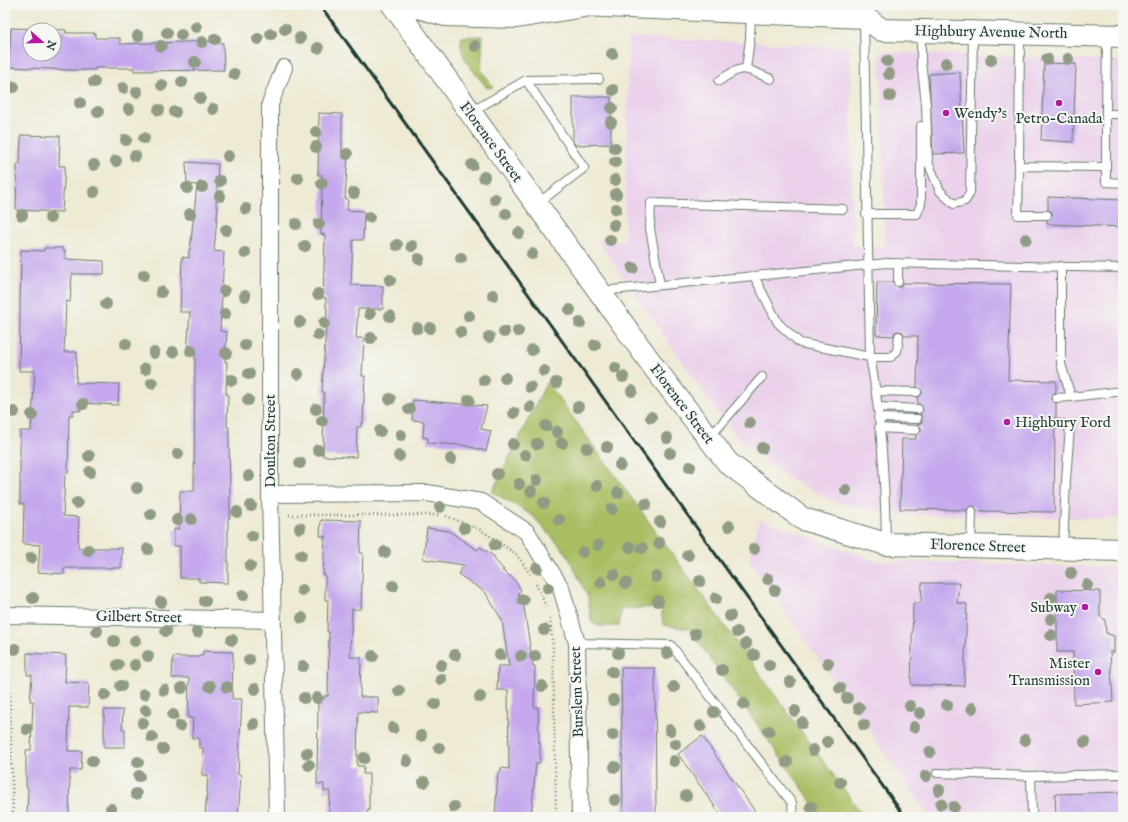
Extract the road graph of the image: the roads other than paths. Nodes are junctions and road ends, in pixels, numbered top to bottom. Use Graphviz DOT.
graph roads {
  1 [pos="393,5"];
  2 [pos="411,5"];
  3 [pos="583,5"];
  4 [pos="829,10"];
  5 [pos="871,11"];
  6 [pos="751,13"];
  7 [pos="921,31"];
  8 [pos="973,32"];
  9 [pos="1020,33"];
  10 [pos="1115,35"];
  11 [pos="921,60"];
  12 [pos="284,68"];
  13 [pos="746,69"];
  14 [pos="599,79"];
  15 [pos="771,79"];
  16 [pos="526,80"];
  17 [pos="719,81"];
  18 [pos="470,112"];
  19 [pos="1106,114"];
  20 [pos="1123,114"];
  21 [pos="1019,166"];
  22 [pos="1105,167"];
  23 [pos="1123,183"];
  24 [pos="536,204"];
  25 [pos="843,209"];
  26 [pos="866,214"];
  27 [pos="1047,215"];
  28 [pos="898,263"];
  29 [pos="868,265"];
  30 [pos="1061,266"];
  31 [pos="1123,268"];
  32 [pos="754,276"];
  33 [pos="898,282"];
  34 [pos="660,285"];
  35 [pos="599,291"];
  36 [pos="899,336"];
  37 [pos="870,357"];
  38 [pos="762,377"];
  39 [pos="876,391"];
  40 [pos="1123,391"];
  41 [pos="917,392"];
  42 [pos="1071,397"];
  43 [pos="1056,398"];
  44 [pos="878,407"];
  45 [pos="918,409"];
  46 [pos="878,418"];
  47 [pos="917,420"];
  48 [pos="1055,424"];
  49 [pos="879,428"];
  50 [pos="916,430"];
  51 [pos="708,439"];
  52 [pos="270,494"];
  53 [pos="972,511"];
  54 [pos="886,544"];
  55 [pos="971,546"];
  56 [pos="1063,549"];
  57 [pos="1123,550"];
  58 [pos="273,620"];
  59 [pos="7,621"];
  60 [pos="577,643"];
  61 [pos="937,773"];
  62 [pos="1123,774"];
  63 [pos="1031,776"];
  64 [pos="277,817"];
  65 [pos="580,817"];
  66 [pos="794,817"];
  67 [pos="1032,817"];
  1 -- 18 [label="main road, Florence Street"];
  2 -- 3 [label="main road"];
  3 -- 6 [label="main road"];
  4 -- 5 [label="main road"];
  4 -- 6 [label="main road"];
  5 -- 7 [label="main road, Highbury Avenue North"];
  5 -- 26 [label="lane"];
  6 -- 13 [label="lane"];
  7 -- 8 [label="main road, Highbury Avenue North"];
  7 -- 11 [label="lane"];
  8 -- 9 [label="main road, Highbury Avenue North"];
  8 -- 11 [label="lane"];
  9 -- 10 [label="main road, Highbury Avenue North"];
  9 -- 21 [label="lane"];
  10 -- 19 [label="lane"];
  11 -- 26 [label="lane"];
  12 -- 52 [label="street, Doulton Street"];
  13 -- 15 [label="lane"];
  13 -- 17 [label="lane"];
  14 -- 16 [label="lane"];
  16 -- 18 [label="lane"];
  16 -- 24 [label="lane"];
  18 -- 24 [label="main road, Florence Street"];
  19 -- 20 [label="lane"];
  19 -- 22 [label="lane"];
  21 -- 22 [label="lane"];
  21 -- 27 [label="lane"];
  22 -- 23 [label="lane"];
  24 -- 35 [label="main road, Florence Street"];
  25 -- 34 [label="lane"];
  26 -- 29 [label="lane"];
  28 -- 29 [label="lane"];
  28 -- 30 [label="lane"];
  28 -- 33 [label="lane"];
  29 -- 32 [label="lane"];
  29 -- 37 [label="lane"];
  30 -- 31 [label="lane"];
  30 -- 42 [label="lane"];
  32 -- 34 [label="lane"];
  32 -- 37 [label="lane"];
  34 -- 35 [label="lane"];
  35 -- 51 [label="main road, Florence Street"];
  36 -- 37 [label="lane"];
  37 -- 39 [label="lane"];
  38 -- 51 [label="lane"];
  39 -- 41 [label="lane"];
  39 -- 44 [label="lane"];
  40 -- 42 [label="lane"];
  42 -- 43 [label="lane"];
  44 -- 45 [label="lane"];
  44 -- 46 [label="lane"];
  46 -- 47 [label="lane"];
  46 -- 49 [label="lane"];
  48 -- 56 [label="lane"];
  49 -- 50 [label="lane"];
  49 -- 54 [label="lane"];
  51 -- 54 [label="main road, Florence Street"];
  52 -- 58 [label="street, Doulton Street"];
  52 -- 60 [label="street, Burslem Street"];
  53 -- 55 [label="lane"];
  54 -- 55 [label="main road, Florence Street"];
  55 -- 56 [label="main road, Florence Street"];
  56 -- 57 [label="main road, Florence Street"];
  58 -- 59 [label="street, Gilbert Street"];
  58 -- 64 [label="street, Doulton Street"];
  60 -- 65 [label="street, Burslem Street"];
  60 -- 66 [label="lane"];
  61 -- 63 [label="lane"];
  62 -- 63 [label="lane"];
  63 -- 67 [label="lane"];
}
